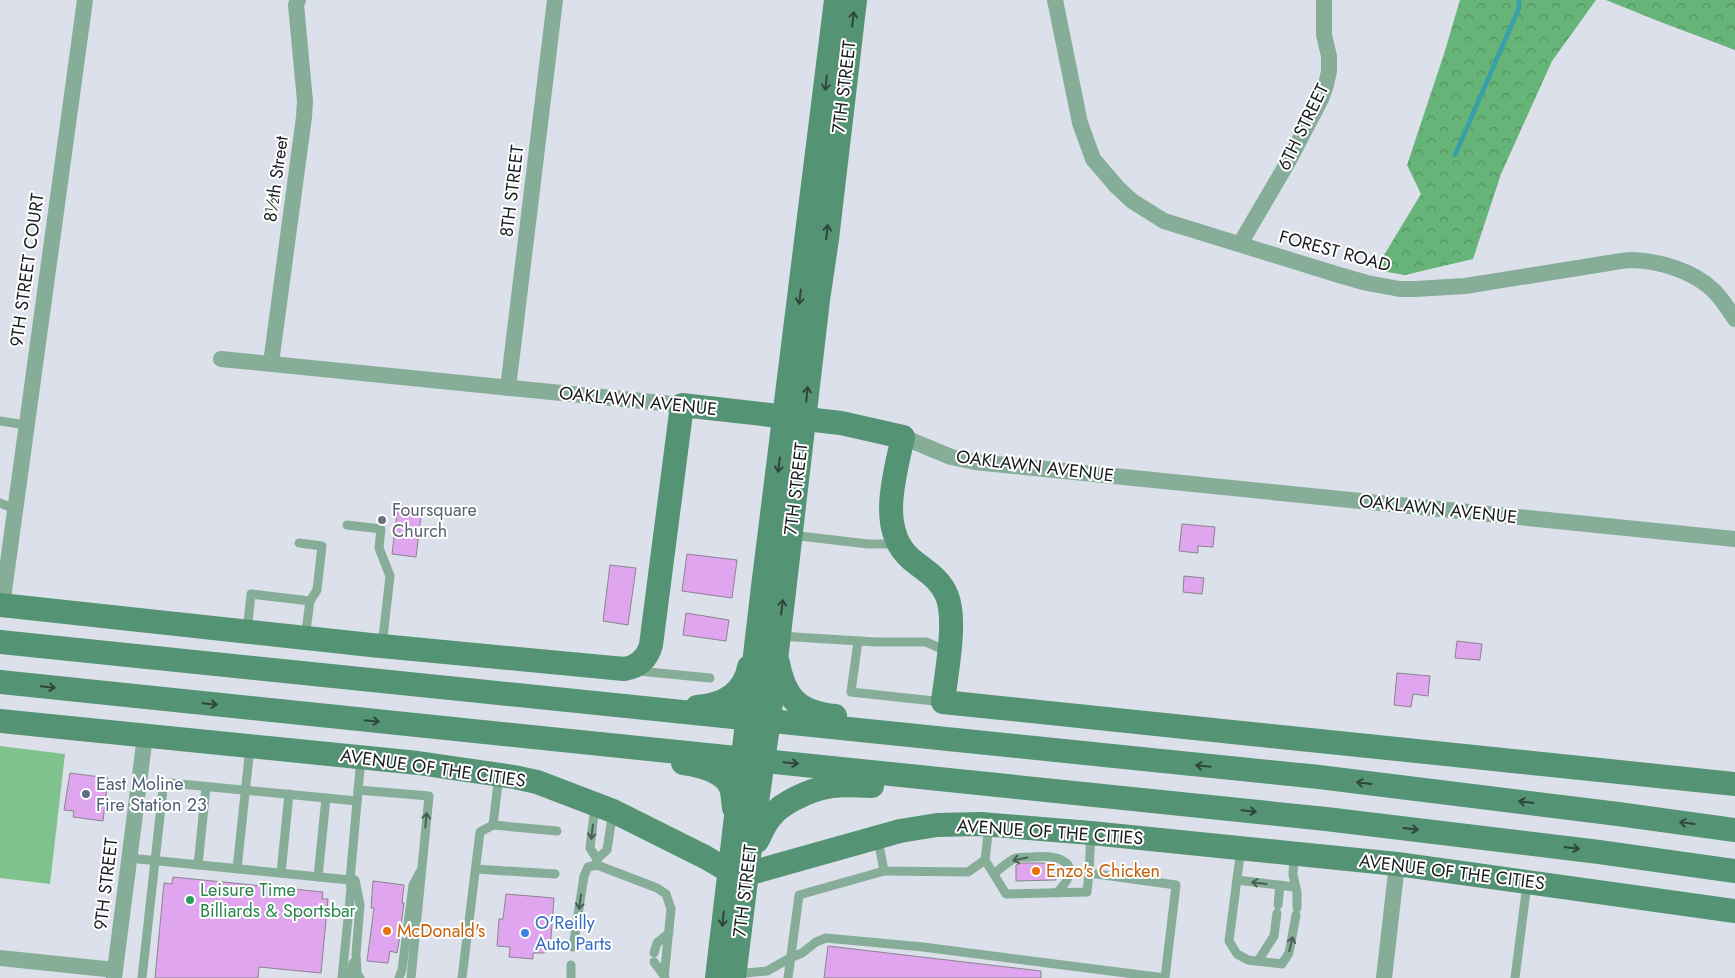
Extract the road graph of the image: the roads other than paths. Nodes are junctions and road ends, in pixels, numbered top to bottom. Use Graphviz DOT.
graph roads {
  1 [pos="85,0"];
  2 [pos="298,0"];
  3 [pos="555,0"];
  4 [pos="836,0"];
  5 [pos="855,0"];
  6 [pos="1055,0"];
  7 [pos="1324,0"];
  8 [pos="1240,244"];
  9 [pos="1735,319"];
  10 [pos="221,359"];
  11 [pos="271,363"];
  12 [pos="508,388"];
  13 [pos="682,405"];
  14 [pos="795,417"];
  15 [pos="0,421"];
  16 [pos="26,425"];
  17 [pos="903,437"];
  18 [pos="7,506"];
  19 [pos="347,526"];
  20 [pos="791,534"];
  21 [pos="1735,540"];
  22 [pos="298,543"];
  23 [pos="898,544"];
  24 [pos="310,601"];
  25 [pos="1,606"];
  26 [pos="760,614"];
  27 [pos="247,632"];
  28 [pos="305,638"];
  29 [pos="858,641"];
  30 [pos="0,642"];
  31 [pos="778,644"];
  32 [pos="382,646"];
  33 [pos="949,652"];
  34 [pos="624,669"];
  35 [pos="710,678"];
  36 [pos="0,682"];
  37 [pos="943,702"];
  38 [pos="667,710"];
  39 [pos="758,719"];
  40 [pos="0,721"];
  41 [pos="474,731"];
  42 [pos="145,736"];
  43 [pos="1019,746"];
  44 [pos="250,747"];
  45 [pos="361,758"];
  46 [pos="753,759"];
  47 [pos="499,774"];
  48 [pos="1735,784"];
  49 [pos="206,786"];
  50 [pos="245,790"];
  51 [pos="358,790"];
  52 [pos="289,794"];
  53 [pos="326,798"];
  54 [pos="1126,798"];
  55 [pos="357,800"];
  56 [pos="604,807"];
  57 [pos="736,820"];
  58 [pos="989,824"];
  59 [pos="493,825"];
  60 [pos="1735,830"];
  61 [pos="557,831"];
  62 [pos="1091,833"];
  63 [pos="878,837"];
  64 [pos="1241,848"];
  65 [pos="1294,854"];
  66 [pos="129,858"];
  67 [pos="155,860"];
  68 [pos="985,860"];
  69 [pos="597,862"];
  70 [pos="352,863"];
  71 [pos="1397,864"];
  72 [pos="198,865"];
  73 [pos="742,867"];
  74 [pos="237,869"];
  75 [pos="422,869"];
  76 [pos="476,869"];
  77 [pos="884,871"];
  78 [pos="1735,871"];
  79 [pos="281,873"];
  80 [pos="1089,873"];
  81 [pos="555,874"];
  82 [pos="994,874"];
  83 [pos="318,877"];
  84 [pos="350,880"];
  85 [pos="1237,880"];
  86 [pos="1528,881"];
  87 [pos="1280,885"];
  88 [pos="1296,887"];
  89 [pos="1057,893"];
  90 [pos="1735,911"];
  91 [pos="668,933"];
  92 [pos="574,947"];
  93 [pos="356,954"];
  94 [pos="0,958"];
  95 [pos="790,958"];
  96 [pos="1258,961"];
  97 [pos="571,965"];
  98 [pos="114,974"];
  99 [pos="664,977"];
  100 [pos="729,977"];
  101 [pos="787,977"];
  102 [pos="142,978"];
  103 [pos="342,978"];
  104 [pos="350,978"];
  105 [pos="360,978"];
  106 [pos="399,978"];
  107 [pos="411,978"];
  108 [pos="462,978"];
  109 [pos="571,978"];
  110 [pos="1384,978"];
  111 [pos="1515,978"];
  1 -- 16 [label="street, 9TH STREET COURT"];
  2 -- 11 [label="street, 8½th Street"];
  3 -- 12 [label="street, 8TH STREET"];
  4 -- 14 [label="main road, 7TH STREET, one-way"];
  14 -- 5 [label="main road, 7TH STREET, one-way"];
  6 -- 8 [label="street, FOREST ROAD"];
  7 -- 8 [label="street, 6TH STREET"];
  8 -- 9 [label="street, FOREST ROAD"];
  10 -- 11 [label="street, OAKLAWN AVENUE"];
  11 -- 12 [label="street, OAKLAWN AVENUE"];
  12 -- 13 [label="street, OAKLAWN AVENUE"];
  13 -- 14 [label="main road, OAKLAWN AVENUE"];
  13 -- 34 [label="main road"];
  14 -- 17 [label="main road, OAKLAWN AVENUE"];
  14 -- 20 [label="main road, 7TH STREET"];
  14 -- 26 [label="main road, 7TH STREET, one-way"];
  15 -- 16 [label="lane"];
  16 -- 18 [label="street, 9TH STREET COURT"];
  17 -- 21 [label="street, OAKLAWN AVENUE"];
  17 -- 23 [label="main road"];
  18 -- 25 [label="street, 9TH STREET COURT"];
  19 -- 32 [label="lane"];
  20 -- 23 [label="lane"];
  31 -- 20 [label="main road, 7TH STREET, one-way"];
  22 -- 24 [label="lane"];
  23 -- 33 [label="main road"];
  24 -- 27 [label="lane"];
  24 -- 28 [label="lane"];
  25 -- 27 [label="main road"];
  26 -- 38 [label="main road"];
  26 -- 39 [label="main road, 7TH STREET"];
  27 -- 28 [label="main road"];
  28 -- 32 [label="main road"];
  29 -- 31 [label="lane"];
  29 -- 33 [label="lane"];
  29 -- 37 [label="lane"];
  30 -- 38 [label="main road"];
  31 -- 39 [label="main road, 7TH STREET"];
  31 -- 43 [label="main road"];
  32 -- 34 [label="main road"];
  33 -- 37 [label="main road"];
  34 -- 35 [label="lane"];
  36 -- 41 [label="main road, one-way"];
  37 -- 48 [label="main road"];
  38 -- 39 [label="main road"];
  39 -- 43 [label="main road"];
  39 -- 46 [label="main road, 7TH STREET"];
  40 -- 42 [label="main road, AVENUE OF THE CITIES"];
  41 -- 46 [label="main road"];
  41 -- 57 [label="main road"];
  42 -- 44 [label="main road, AVENUE OF THE CITIES"];
  42 -- 66 [label="street, 9TH STREET"];
  60 -- 43 [label="main road, one-way"];
  44 -- 45 [label="main road, AVENUE OF THE CITIES"];
  44 -- 50 [label="lane"];
  45 -- 47 [label="main road, AVENUE OF THE CITIES"];
  45 -- 51 [label="lane"];
  46 -- 54 [label="main road, one-way"];
  46 -- 57 [label="main road, 7TH STREET"];
  46 -- 73 [label="main road, 7TH STREET"];
  47 -- 56 [label="main road, AVENUE OF THE CITIES"];
  47 -- 59 [label="lane"];
  49 -- 50 [label="lane"];
  49 -- 67 [label="lane"];
  49 -- 72 [label="lane"];
  50 -- 52 [label="lane"];
  50 -- 74 [label="lane"];
  51 -- 55 [label="lane"];
  75 -- 51 [label="lane, one-way"];
  52 -- 53 [label="lane"];
  52 -- 79 [label="lane"];
  53 -- 55 [label="lane"];
  53 -- 83 [label="lane"];
  54 -- 73 [label="main road"];
  54 -- 78 [label="main road, one-way"];
  55 -- 70 [label="lane"];
  56 -- 69 [label="lane"];
  56 -- 69 [label="lane, one-way"];
  56 -- 73 [label="main road, AVENUE OF THE CITIES"];
  57 -- 73 [label="main road, 7TH STREET"];
  58 -- 62 [label="main road, AVENUE OF THE CITIES"];
  58 -- 63 [label="main road, AVENUE OF THE CITIES"];
  58 -- 68 [label="lane"];
  59 -- 61 [label="lane"];
  59 -- 76 [label="lane"];
  62 -- 64 [label="main road, AVENUE OF THE CITIES"];
  62 -- 80 [label="lane"];
  63 -- 73 [label="main road, AVENUE OF THE CITIES"];
  63 -- 77 [label="lane"];
  64 -- 65 [label="main road, AVENUE OF THE CITIES"];
  64 -- 85 [label="lane"];
  65 -- 71 [label="main road, AVENUE OF THE CITIES"];
  65 -- 88 [label="lane"];
  66 -- 67 [label="lane"];
  66 -- 98 [label="street, 9TH STREET"];
  67 -- 72 [label="lane"];
  67 -- 102 [label="lane"];
  68 -- 77 [label="lane"];
  68 -- 82 [label="lane"];
  69 -- 91 [label="lane"];
  69 -- 92 [label="lane, one-way"];
  70 -- 84 [label="lane"];
  70 -- 93 [label="lane"];
  71 -- 86 [label="main road, AVENUE OF THE CITIES"];
  71 -- 110 [label="street"];
  72 -- 74 [label="lane"];
  73 -- 100 [label="main road, 7TH STREET"];
  74 -- 79 [label="lane"];
  75 -- 106 [label="lane"];
  75 -- 107 [label="lane"];
  76 -- 81 [label="lane"];
  76 -- 108 [label="lane"];
  77 -- 95 [label="lane"];
  79 -- 83 [label="lane"];
  80 -- 89 [label="lane"];
  80 -- 95 [label="lane"];
  82 -- 89 [label="lane"];
  89 -- 82 [label="lane, one-way"];
  83 -- 84 [label="lane"];
  84 -- 103 [label="lane"];
  87 -- 85 [label="lane, one-way"];
  85 -- 96 [label="lane"];
  86 -- 90 [label="main road, AVENUE OF THE CITIES"];
  86 -- 111 [label="lane"];
  87 -- 88 [label="lane"];
  87 -- 96 [label="lane"];
  96 -- 88 [label="lane, one-way"];
  91 -- 99 [label="lane"];
  91 -- 99 [label="lane"];
  93 -- 104 [label="lane"];
  93 -- 105 [label="lane"];
  94 -- 98 [label="street"];
  95 -- 100 [label="lane"];
  95 -- 101 [label="lane"];
  97 -- 109 [label="lane"];
}
